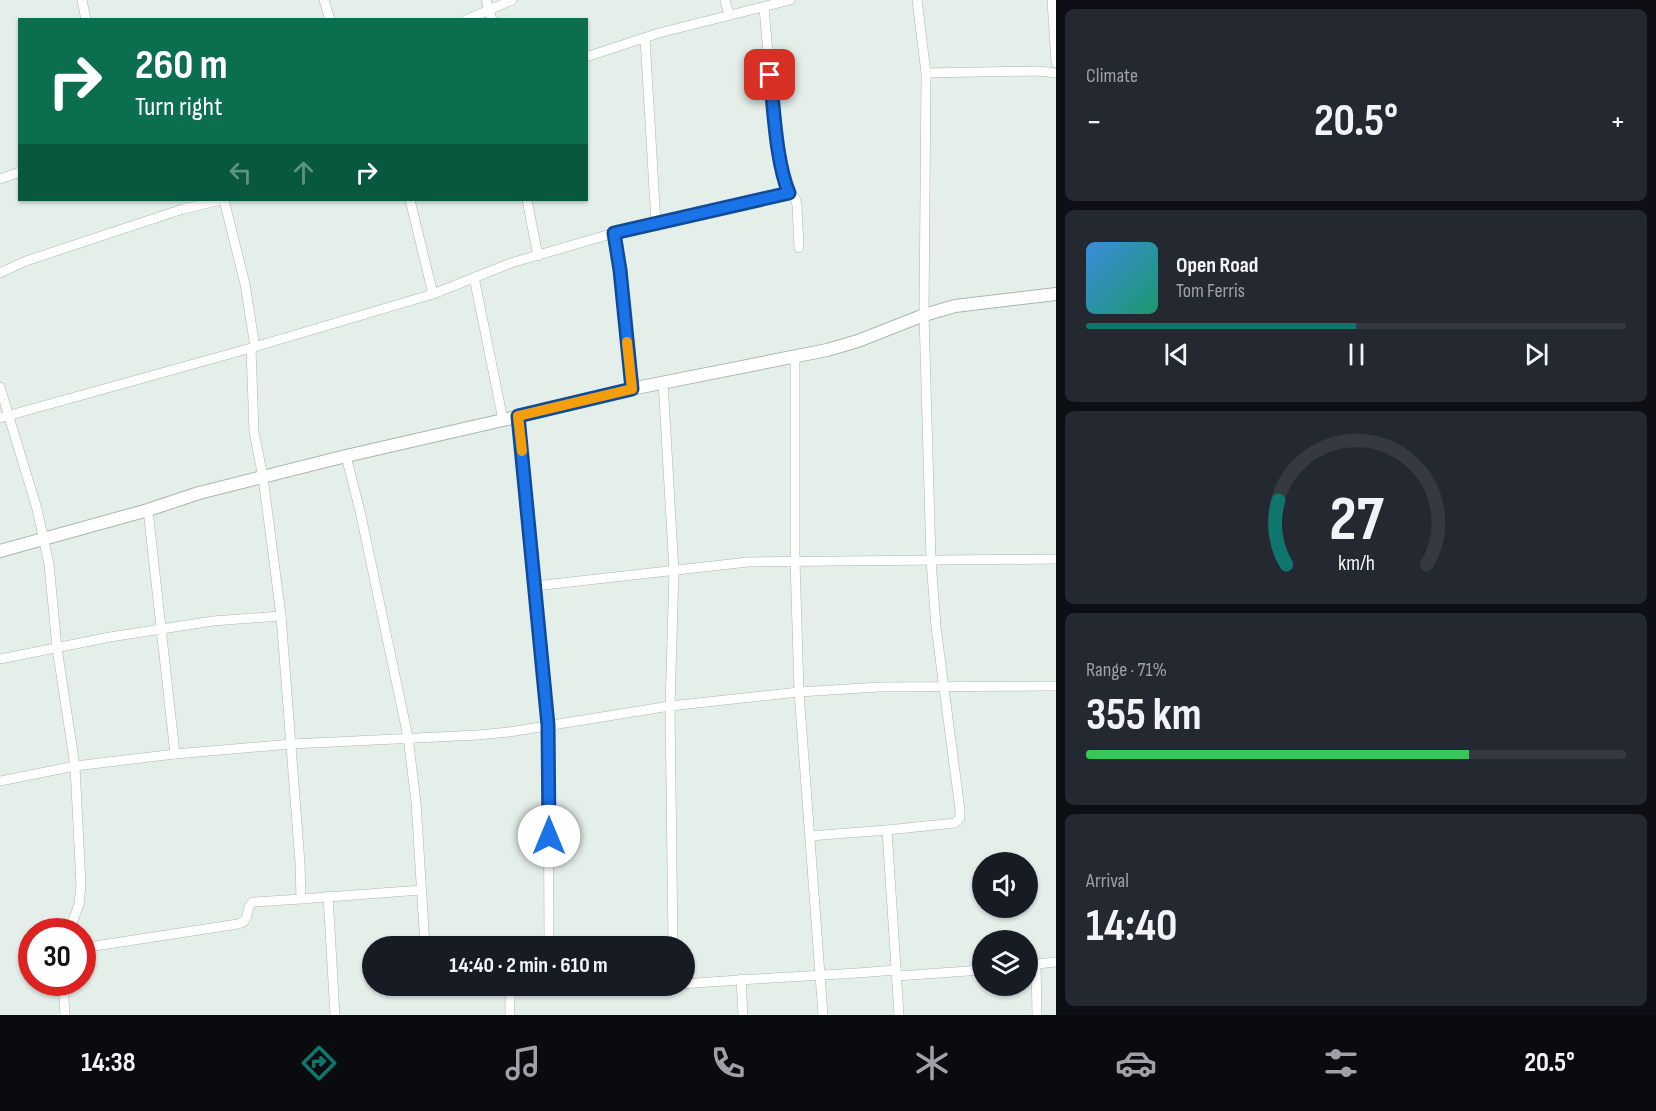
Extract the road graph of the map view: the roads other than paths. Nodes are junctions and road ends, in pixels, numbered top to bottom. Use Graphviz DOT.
graph roads {
  1 [pos="82,0"];
  2 [pos="324,0"];
  3 [pos="486,0"];
  4 [pos="512,0"];
  5 [pos="725,0"];
  6 [pos="790,0"];
  7 [pos="917,0"];
  8 [pos="1052,0"];
  9 [pos="764,8"];
  10 [pos="491,15"];
  11 [pos="729,15"];
  12 [pos="86,18"];
  13 [pos="329,18"];
  14 [pos="476,18"];
  15 [pos="645,38"];
  16 [pos="588,56"];
  17 [pos="1056,63"];
  18 [pos="926,73"];
  19 [pos="1056,73"];
  20 [pos="18,173"];
  21 [pos="0,179"];
  22 [pos="789,193"];
  23 [pos="218,201"];
  24 [pos="223,201"];
  25 [pos="410,201"];
  26 [pos="527,201"];
  27 [pos="656,223"];
  28 [pos="614,233"];
  29 [pos="799,248"];
  30 [pos="538,256"];
  31 [pos="0,273"];
  32 [pos="474,278"];
  33 [pos="433,294"];
  34 [pos="1056,294"];
  35 [pos="924,315"];
  36 [pos="253,347"];
  37 [pos="795,357"];
  38 [pos="663,382"];
  39 [pos="0,387"];
  40 [pos="632,389"];
  41 [pos="518,416"];
  42 [pos="5,417"];
  43 [pos="503,420"];
  44 [pos="346,456"];
  45 [pos="263,477"];
  46 [pos="148,510"];
  47 [pos="44,539"];
  48 [pos="0,551"];
  49 [pos="1056,559"];
  50 [pos="931,560"];
  51 [pos="795,561"];
  52 [pos="674,571"];
  53 [pos="535,586"];
  54 [pos="281,616"];
  55 [pos="160,630"];
  56 [pos="57,648"];
  57 [pos="0,659"];
  58 [pos="1056,686"];
  59 [pos="944,687"];
  60 [pos="799,692"];
  61 [pos="670,706"];
  62 [pos="548,725"];
  63 [pos="408,737"];
  64 [pos="292,744"];
  65 [pos="175,754"];
  66 [pos="75,766"];
  67 [pos="0,782"];
  68 [pos="887,830"];
  69 [pos="810,836"];
  70 [pos="421,891"];
  71 [pos="328,896"];
  72 [pos="302,898"];
  73 [pos="74,918"];
  74 [pos="424,936"];
  75 [pos="549,936"];
  76 [pos="673,936"];
  77 [pos="96,946"];
  78 [pos="1056,962"];
  79 [pos="1038,964"];
  80 [pos="972,970"];
  81 [pos="897,973"];
  82 [pos="819,976"];
  83 [pos="741,979"];
  84 [pos="695,983"];
  85 [pos="64,996"];
  86 [pos="510,996"];
  87 [pos="1035,996"];
  88 [pos="65,1015"];
  89 [pos="335,1015"];
  90 [pos="510,1015"];
  91 [pos="742,1015"];
  92 [pos="823,1015"];
  93 [pos="899,1015"];
  94 [pos="1037,1015"];
  1 -- 12 [label="street"];
  2 -- 13 [label="street"];
  3 -- 10 [label="street"];
  4 -- 10 [label="street"];
  5 -- 11 [label="street"];
  6 -- 9 [label="street"];
  7 -- 18 [label="street"];
  8 -- 17 [label="street"];
  9 -- 11 [label="street"];
  9 -- 22 [label="street"];
  10 -- 14 [label="street"];
  11 -- 15 [label="street"];
  15 -- 16 [label="street"];
  15 -- 27 [label="street"];
  18 -- 19 [label="street"];
  18 -- 35 [label="street"];
  20 -- 21 [label="street"];
  22 -- 27 [label="street"];
  22 -- 29 [label="street"];
  23 -- 31 [label="street"];
  24 -- 36 [label="street"];
  25 -- 33 [label="street"];
  26 -- 30 [label="street"];
  27 -- 28 [label="street"];
  28 -- 30 [label="street"];
  28 -- 40 [label="street"];
  30 -- 32 [label="street"];
  32 -- 33 [label="street"];
  32 -- 43 [label="street"];
  33 -- 36 [label="street"];
  34 -- 35 [label="street"];
  35 -- 37 [label="street"];
  35 -- 50 [label="street"];
  36 -- 42 [label="street"];
  36 -- 45 [label="street"];
  37 -- 38 [label="street"];
  37 -- 51 [label="street"];
  38 -- 40 [label="street"];
  38 -- 52 [label="street"];
  39 -- 42 [label="street"];
  40 -- 41 [label="street"];
  41 -- 43 [label="street"];
  41 -- 53 [label="street"];
  42 -- 47 [label="street"];
  43 -- 44 [label="street"];
  44 -- 45 [label="street"];
  44 -- 63 [label="street"];
  45 -- 46 [label="street"];
  45 -- 54 [label="street"];
  46 -- 47 [label="street"];
  46 -- 55 [label="street"];
  47 -- 48 [label="street"];
  47 -- 56 [label="street"];
  49 -- 50 [label="street"];
  50 -- 51 [label="street"];
  50 -- 59 [label="street"];
  51 -- 52 [label="street"];
  51 -- 60 [label="street"];
  52 -- 53 [label="street"];
  52 -- 61 [label="street"];
  53 -- 62 [label="street"];
  54 -- 55 [label="street"];
  54 -- 64 [label="street"];
  55 -- 56 [label="street"];
  55 -- 65 [label="street"];
  56 -- 57 [label="street"];
  56 -- 66 [label="street"];
  58 -- 59 [label="street"];
  59 -- 60 [label="street"];
  59 -- 68 [label="street"];
  60 -- 61 [label="street"];
  60 -- 69 [label="street"];
  61 -- 62 [label="street"];
  61 -- 76 [label="street"];
  62 -- 63 [label="street"];
  62 -- 75 [label="street"];
  63 -- 64 [label="street"];
  63 -- 70 [label="street"];
  64 -- 65 [label="street"];
  64 -- 72 [label="street"];
  65 -- 66 [label="street"];
  66 -- 67 [label="street"];
  66 -- 73 [label="street"];
  68 -- 69 [label="street"];
  68 -- 81 [label="street"];
  69 -- 82 [label="street"];
  70 -- 71 [label="street"];
  70 -- 74 [label="street"];
  71 -- 72 [label="street"];
  71 -- 89 [label="street"];
  72 -- 77 [label="street"];
  78 -- 79 [label="street"];
  80 -- 81 [label="street"];
  81 -- 82 [label="street"];
  81 -- 93 [label="street"];
  82 -- 83 [label="street"];
  82 -- 92 [label="street"];
  83 -- 84 [label="street"];
  83 -- 91 [label="street"];
  85 -- 88 [label="street"];
  86 -- 90 [label="street"];
  87 -- 94 [label="street"];
}
